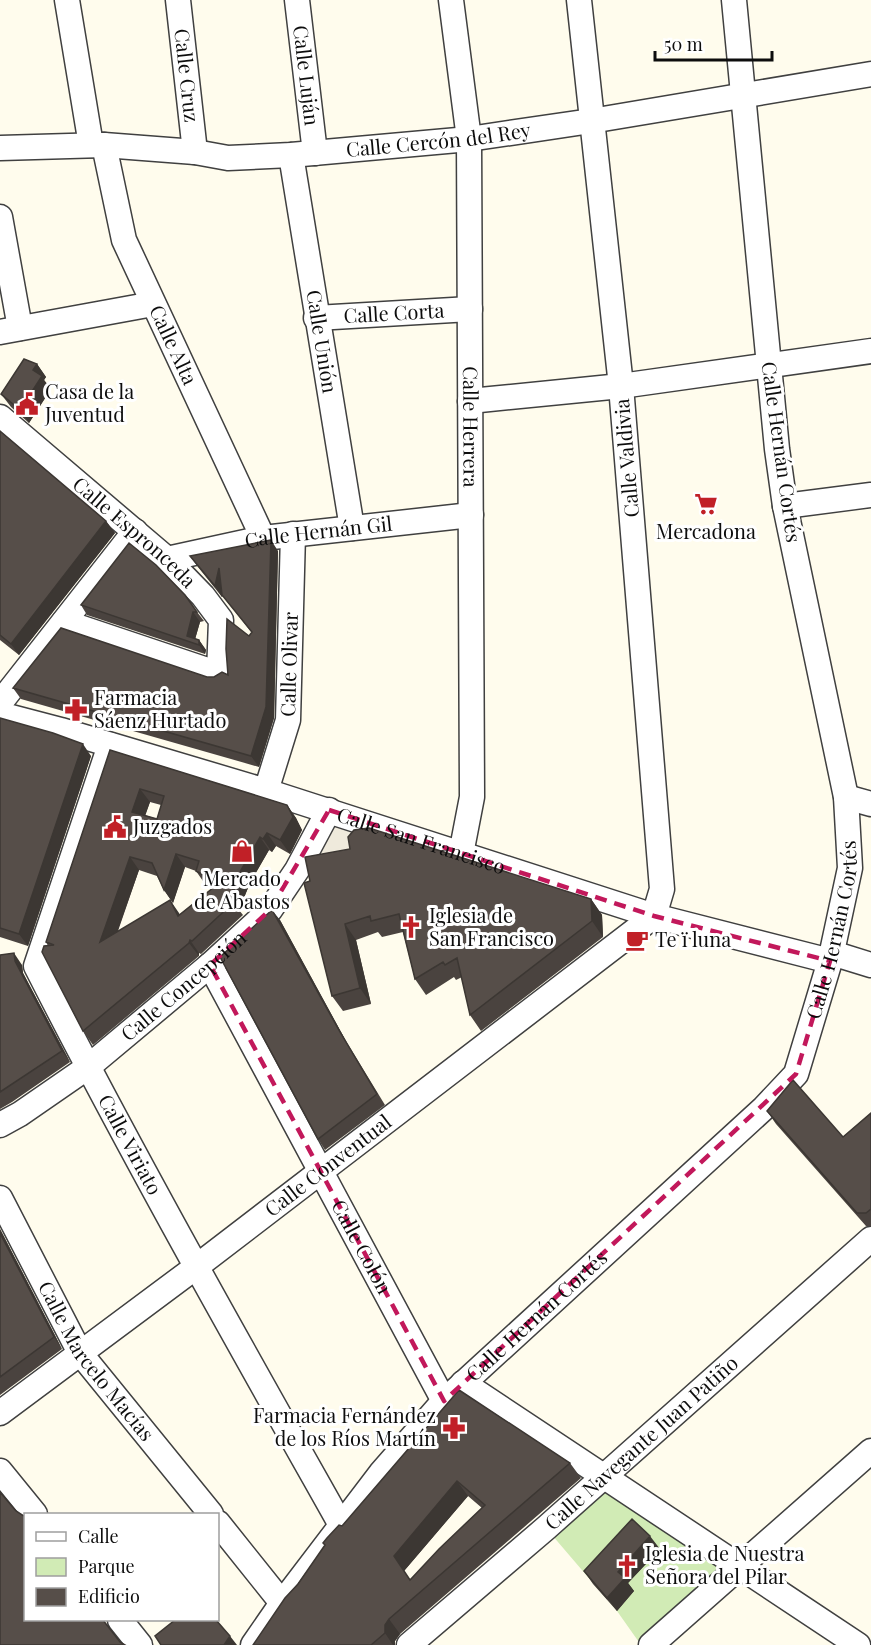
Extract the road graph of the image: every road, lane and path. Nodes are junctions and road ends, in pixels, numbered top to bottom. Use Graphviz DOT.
graph roads {
  1 [pos="67,0"];
  2 [pos="178,0"];
  3 [pos="297,0"];
  4 [pos="451,0"];
  5 [pos="579,0"];
  6 [pos="734,0"];
  7 [pos="871,74"];
  8 [pos="742,95"];
  9 [pos="591,121"];
  10 [pos="470,139"];
  11 [pos="98,145"];
  12 [pos="0,148"];
  13 [pos="195,152"];
  14 [pos="315,153"];
  15 [pos="291,155"];
  16 [pos="0,217"];
  17 [pos="153,304"];
  18 [pos="470,309"];
  19 [pos="316,318"];
  20 [pos="10,330"];
  21 [pos="871,351"];
  22 [pos="768,365"];
  23 [pos="621,386"];
  24 [pos="470,401"];
  25 [pos="0,417"];
  26 [pos="871,495"];
  27 [pos="785,506"];
  28 [pos="471,514"];
  29 [pos="352,528"];
  30 [pos="135,531"];
  31 [pos="293,534"];
  32 [pos="263,538"];
  33 [pos="167,559"];
  34 [pos="64,622"];
  35 [pos="8,675"];
  36 [pos="3,711"];
  37 [pos="110,745"];
  38 [pos="266,791"];
  39 [pos="846,797"];
  40 [pos="871,804"];
  41 [pos="329,810"];
  42 [pos="461,854"];
  43 [pos="654,916"];
  44 [pos="832,957"];
  45 [pos="210,965"];
  46 [pos="871,965"];
  47 [pos="88,1067"];
  48 [pos="0,1125"];
  49 [pos="321,1171"];
  50 [pos="0,1198"];
  51 [pos="871,1239"];
  52 [pos="196,1267"];
  53 [pos="80,1353"];
  54 [pos="463,1383"];
  55 [pos="444,1401"];
  56 [pos="0,1413"];
  57 [pos="871,1451"];
  58 [pos="0,1471"];
  59 [pos="604,1477"];
  60 [pos="10,1499"];
  61 [pos="32,1513"];
  62 [pos="209,1513"];
  63 [pos="219,1524"];
  64 [pos="341,1526"];
  65 [pos="740,1568"];
  66 [pos="282,1603"];
  67 [pos="121,1621"];
  68 [pos="140,1645"];
  69 [pos="253,1645"];
  70 [pos="409,1645"];
  71 [pos="651,1645"];
  72 [pos="858,1645"];
  1 -- 11 [label="street, Calle Alta"];
  2 -- 13 [label="street, Calle Cruz"];
  3 -- 14 [label="street, Calle Luján"];
  4 -- 10 [label="street, Calle Herrera"];
  5 -- 9 [label="street, Calle Valdivia"];
  6 -- 8 [label="street, Calle Hernán Cortés"];
  7 -- 8 [label="street, Calle Cercón del Rey"];
  8 -- 9 [label="street, Calle Cercón del Rey"];
  8 -- 22 [label="street, Calle Hernán Cortés"];
  9 -- 10 [label="street, Calle Cercón del Rey"];
  9 -- 23 [label="street, Calle Valdivia"];
  10 -- 14 [label="street, Calle Cercón del Rey"];
  10 -- 18 [label="street, Calle Herrera"];
  11 -- 12 [label="street, Calle Cercón del Rey"];
  11 -- 13 [label="street, Calle Cercón del Rey"];
  11 -- 17 [label="street, Calle Alta"];
  13 -- 15 [label="street, Calle Cercón del Rey"];
  14 -- 15 [label="street, Calle Cercón del Rey"];
  15 -- 19 [label="street, Calle Unión"];
  16 -- 20 [label="street"];
  17 -- 20 [label="street"];
  17 -- 32 [label="street, Calle Alta"];
  18 -- 19 [label="street, Calle Corta"];
  18 -- 24 [label="street, Calle Herrera"];
  19 -- 29 [label="street, Calle Unión"];
  21 -- 22 [label="street"];
  22 -- 23 [label="street"];
  22 -- 27 [label="street, Calle Hernán Cortés"];
  23 -- 24 [label="street"];
  23 -- 43 [label="street, Calle Valdivia"];
  24 -- 28 [label="street, Calle Herrera"];
  25 -- 30 [label="street, Calle Espronceda"];
  26 -- 27 [label="street"];
  27 -- 39 [label="street, Calle Hernán Cortés"];
  28 -- 29 [label="street, Calle Hernán Gil"];
  28 -- 42 [label="street, Calle Herrera"];
  29 -- 31 [label="street, Calle Hernán Gil"];
  30 -- 33 [label="street, Calle Espronceda"];
  30 -- 34 [label="street"];
  31 -- 32 [label="street, Calle Hernán Gil"];
  31 -- 38 [label="street, Calle Olivar"];
  32 -- 33 [label="street, Calle Hernán Gil"];
  33 -- 34 [label="street, Calle Espronceda"];
  34 -- 35 [label="street"];
  35 -- 36 [label="street"];
  36 -- 37 [label="street, Calle San Francisco"];
  37 -- 38 [label="street, Calle San Francisco"];
  37 -- 47 [label="street, Calle Viriato"];
  38 -- 41 [label="street, Calle San Francisco"];
  39 -- 40 [label="street"];
  39 -- 44 [label="street, Calle Hernán Cortés"];
  41 -- 42 [label="street, Calle San Francisco"];
  41 -- 45 [label="street, Calle Concepción"];
  42 -- 43 [label="street, Calle San Francisco"];
  43 -- 44 [label="street, Calle San Francisco"];
  43 -- 49 [label="street, Calle Conventual"];
  44 -- 46 [label="street, Calle San Francisco"];
  44 -- 54 [label="street, Calle Hernán Cortés"];
  45 -- 47 [label="street, Calle Concepción"];
  45 -- 49 [label="street, Calle Colón"];
  47 -- 48 [label="street, Calle Concepción"];
  47 -- 52 [label="street, Calle Viriato"];
  49 -- 52 [label="street, Calle Conventual"];
  49 -- 55 [label="street, Calle Colón"];
  50 -- 53 [label="street, Calle Marcelo Macías"];
  51 -- 59 [label="street, Calle Navegante Juan Patiño"];
  52 -- 53 [label="street, Calle Conventual"];
  52 -- 64 [label="street, Calle Viriato"];
  53 -- 56 [label="street, Calle Conventual"];
  53 -- 62 [label="street, Calle Marcelo Macías"];
  54 -- 55 [label="street, Calle Hernán Cortés"];
  54 -- 59 [label="street"];
  55 -- 64 [label="street, Calle Hernán Cortés"];
  57 -- 65 [label="street"];
  58 -- 60 [label="street"];
  59 -- 65 [label="street"];
  59 -- 70 [label="street, Calle Navegante Juan Patiño"];
  60 -- 61 [label="street"];
  63 -- 66 [label="street"];
  64 -- 66 [label="street, Calle Hernán Cortés"];
  65 -- 71 [label="street"];
  65 -- 72 [label="street"];
  66 -- 69 [label="street, Calle Hernán Cortés"];
  67 -- 68 [label="street"];
}
